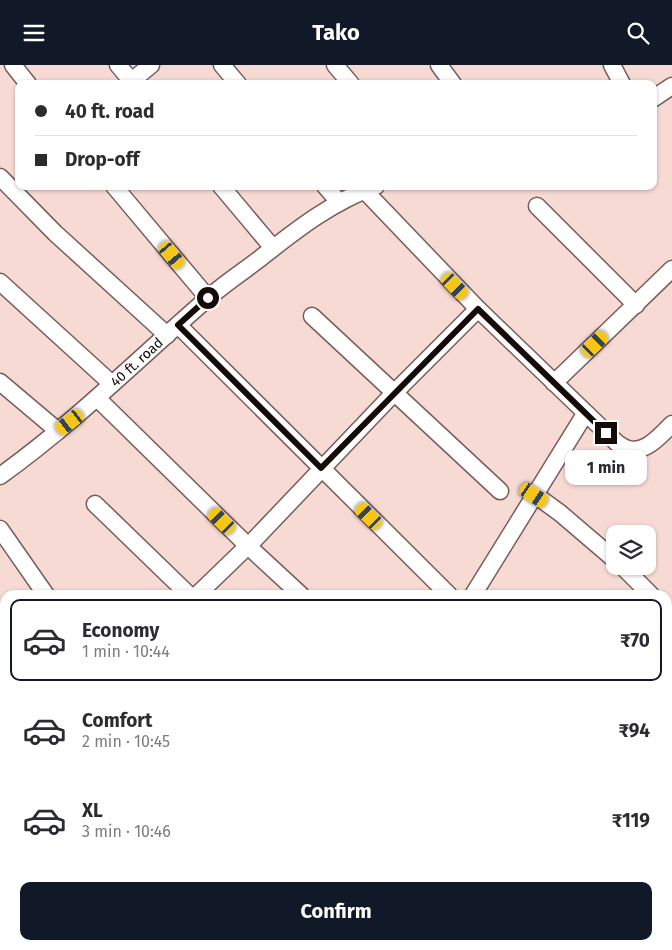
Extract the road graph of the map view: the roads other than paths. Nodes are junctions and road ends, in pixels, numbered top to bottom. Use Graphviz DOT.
graph roads {
  1 [pos="13,65"];
  2 [pos="118,65"];
  3 [pos="151,65"];
  4 [pos="222,65"];
  5 [pos="335,65"];
  6 [pos="438,65"];
  7 [pos="612,65"];
  8 [pos="25,80"];
  9 [pos="129,80"];
  10 [pos="134,80"];
  11 [pos="235,80"];
  12 [pos="348,80"];
  13 [pos="450,80"];
  14 [pos="620,80"];
  15 [pos="671,88"];
  16 [pos="657,96"];
  17 [pos="0,177"];
  18 [pos="117,190"];
  19 [pos="224,190"];
  20 [pos="328,190"];
  21 [pos="366,190"];
  22 [pos="372,190"];
  23 [pos="339,202"];
  24 [pos="536,206"];
  25 [pos="273,248"];
  26 [pos="672,269"];
  27 [pos="0,282"];
  28 [pos="208,298"];
  29 [pos="636,305"];
  30 [pos="478,309"];
  31 [pos="312,316"];
  32 [pos="172,330"];
  33 [pos="0,382"];
  34 [pos="554,383"];
  35 [pos="112,384"];
  36 [pos="394,393"];
  37 [pos="97,398"];
  38 [pos="585,414"];
  39 [pos="672,424"];
  40 [pos="58,431"];
  41 [pos="321,468"];
  42 [pos="0,476"];
  43 [pos="500,491"];
  44 [pos="534,495"];
  45 [pos="95,504"];
  46 [pos="0,529"];
  47 [pos="248,546"];
  48 [pos="606,552"];
  49 [pos="631,575"];
  50 [pos="43,590"];
  51 [pos="184,590"];
  52 [pos="202,590"];
  53 [pos="296,590"];
  54 [pos="444,590"];
  55 [pos="476,590"];
  56 [pos="646,590"];
  1 -- 8 [label="street"];
  2 -- 9 [label="street"];
  3 -- 10 [label="street"];
  4 -- 11 [label="street"];
  5 -- 12 [label="street"];
  6 -- 13 [label="street"];
  7 -- 14 [label="street"];
  15 -- 16 [label="street"];
  17 -- 32 [label="street"];
  18 -- 28 [label="street"];
  19 -- 25 [label="street"];
  20 -- 23 [label="street"];
  21 -- 23 [label="street, 40 ft. road"];
  22 -- 30 [label="street"];
  23 -- 25 [label="street, 40 ft. road"];
  24 -- 29 [label="street"];
  25 -- 28 [label="street, 40 ft. road"];
  26 -- 29 [label="street"];
  27 -- 35 [label="street"];
  28 -- 32 [label="street, 40 ft. road"];
  29 -- 34 [label="street"];
  30 -- 34 [label="street"];
  30 -- 36 [label="street"];
  31 -- 36 [label="street"];
  32 -- 35 [label="street, 40 ft. road"];
  32 -- 41 [label="street"];
  33 -- 40 [label="street"];
  34 -- 38 [label="street"];
  35 -- 37 [label="street, 40 ft. road"];
  36 -- 41 [label="street"];
  36 -- 43 [label="street"];
  37 -- 40 [label="street, 40 ft. road"];
  37 -- 47 [label="street"];
  38 -- 39 [label="street"];
  38 -- 44 [label="street"];
  40 -- 42 [label="street, 40 ft. road"];
  41 -- 47 [label="street"];
  41 -- 54 [label="street"];
  44 -- 48 [label="street"];
  44 -- 55 [label="street"];
  45 -- 51 [label="street"];
  46 -- 50 [label="street"];
  47 -- 52 [label="street"];
  47 -- 53 [label="street"];
  49 -- 56 [label="street"];
}
